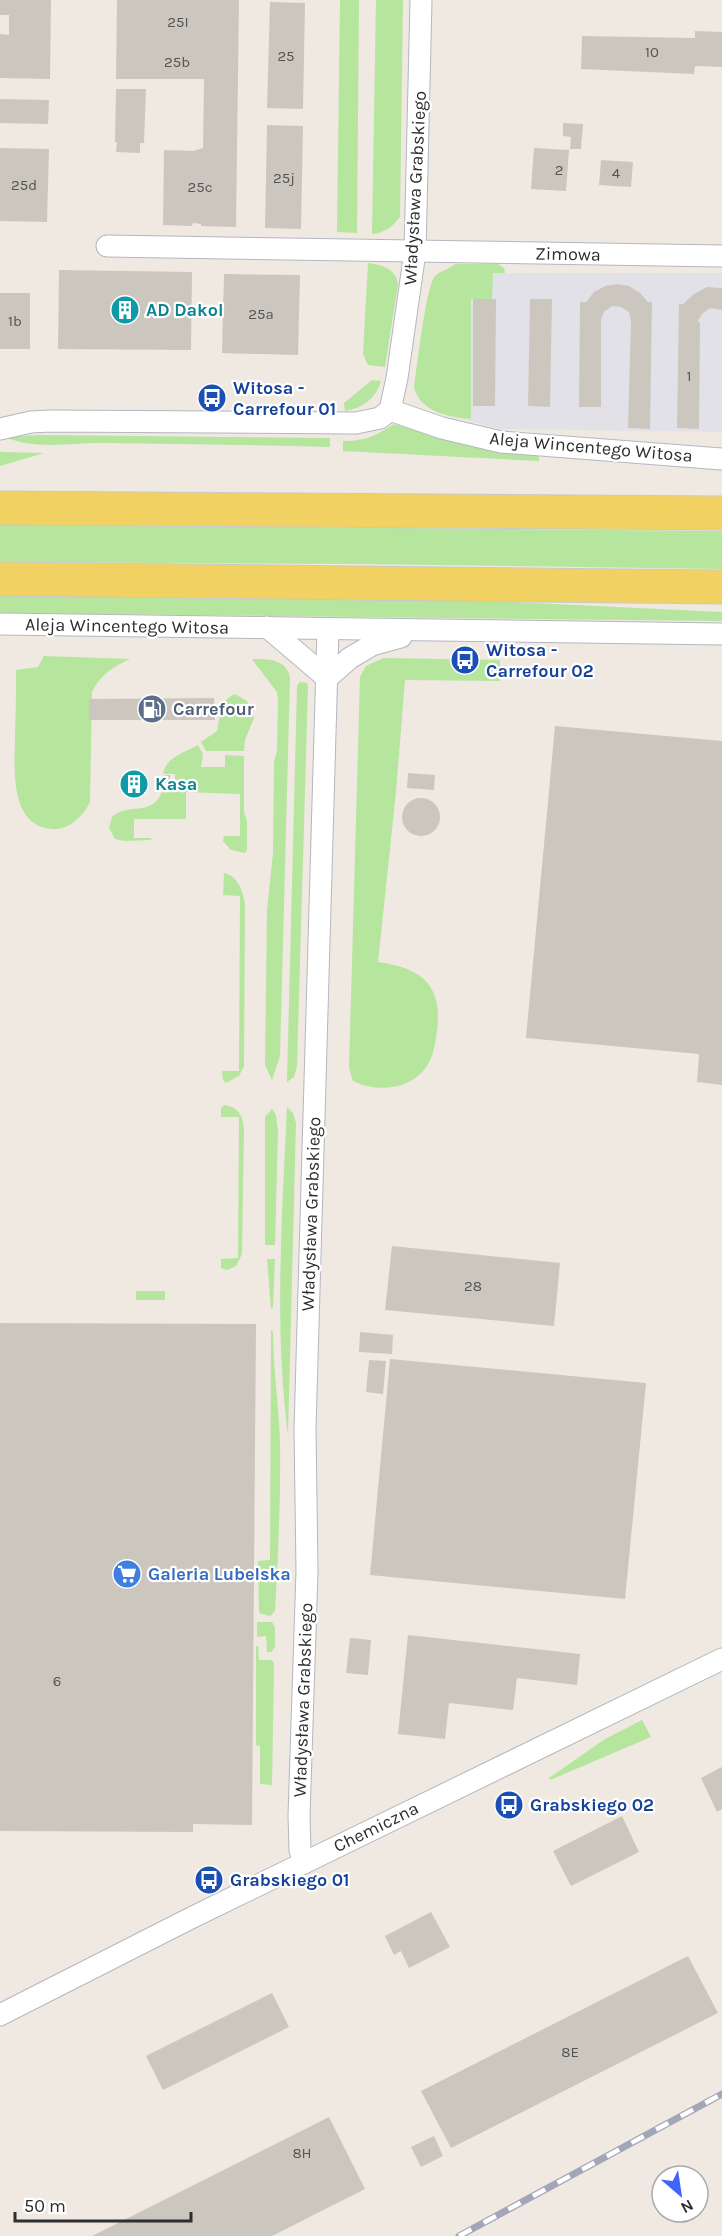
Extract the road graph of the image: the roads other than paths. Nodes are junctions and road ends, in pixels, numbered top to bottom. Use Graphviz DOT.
graph roads {
  1 [pos="421,0"];
  2 [pos="107,246"];
  3 [pos="415,252"];
  4 [pos="722,256"];
  5 [pos="390,410"];
  6 [pos="0,429"];
  7 [pos="722,459"];
  8 [pos="0,508"];
  9 [pos="722,513"];
  10 [pos="0,579"];
  11 [pos="722,586"];
  12 [pos="0,624"];
  13 [pos="267,627"];
  14 [pos="328,629"];
  15 [pos="428,630"];
  16 [pos="722,634"];
  17 [pos="327,678"];
  18 [pos="722,1659"];
  19 [pos="304,1863"];
  20 [pos="0,2015"];
  1 -- 3 [label="street, Władysława Grabskiego"];
  2 -- 3 [label="street, Zimowa"];
  3 -- 4 [label="street, Zimowa"];
  3 -- 5 [label="street, Władysława Grabskiego"];
  5 -- 6 [label="street"];
  5 -- 7 [label="street, Aleja Wincentego Witosa"];
  8 -- 9 [label="main road"];
  10 -- 11 [label="main road"];
  12 -- 13 [label="street, Aleja Wincentego Witosa"];
  13 -- 14 [label="street, Aleja Wincentego Witosa"];
  13 -- 17 [label="street"];
  14 -- 15 [label="street, Aleja Wincentego Witosa"];
  14 -- 17 [label="street, Władysława Grabskiego"];
  15 -- 16 [label="street, Aleja Wincentego Witosa"];
  15 -- 17 [label="street"];
  17 -- 19 [label="street, Władysława Grabskiego"];
  18 -- 19 [label="street, Chemiczna"];
  19 -- 20 [label="street, Chemiczna"];
}
